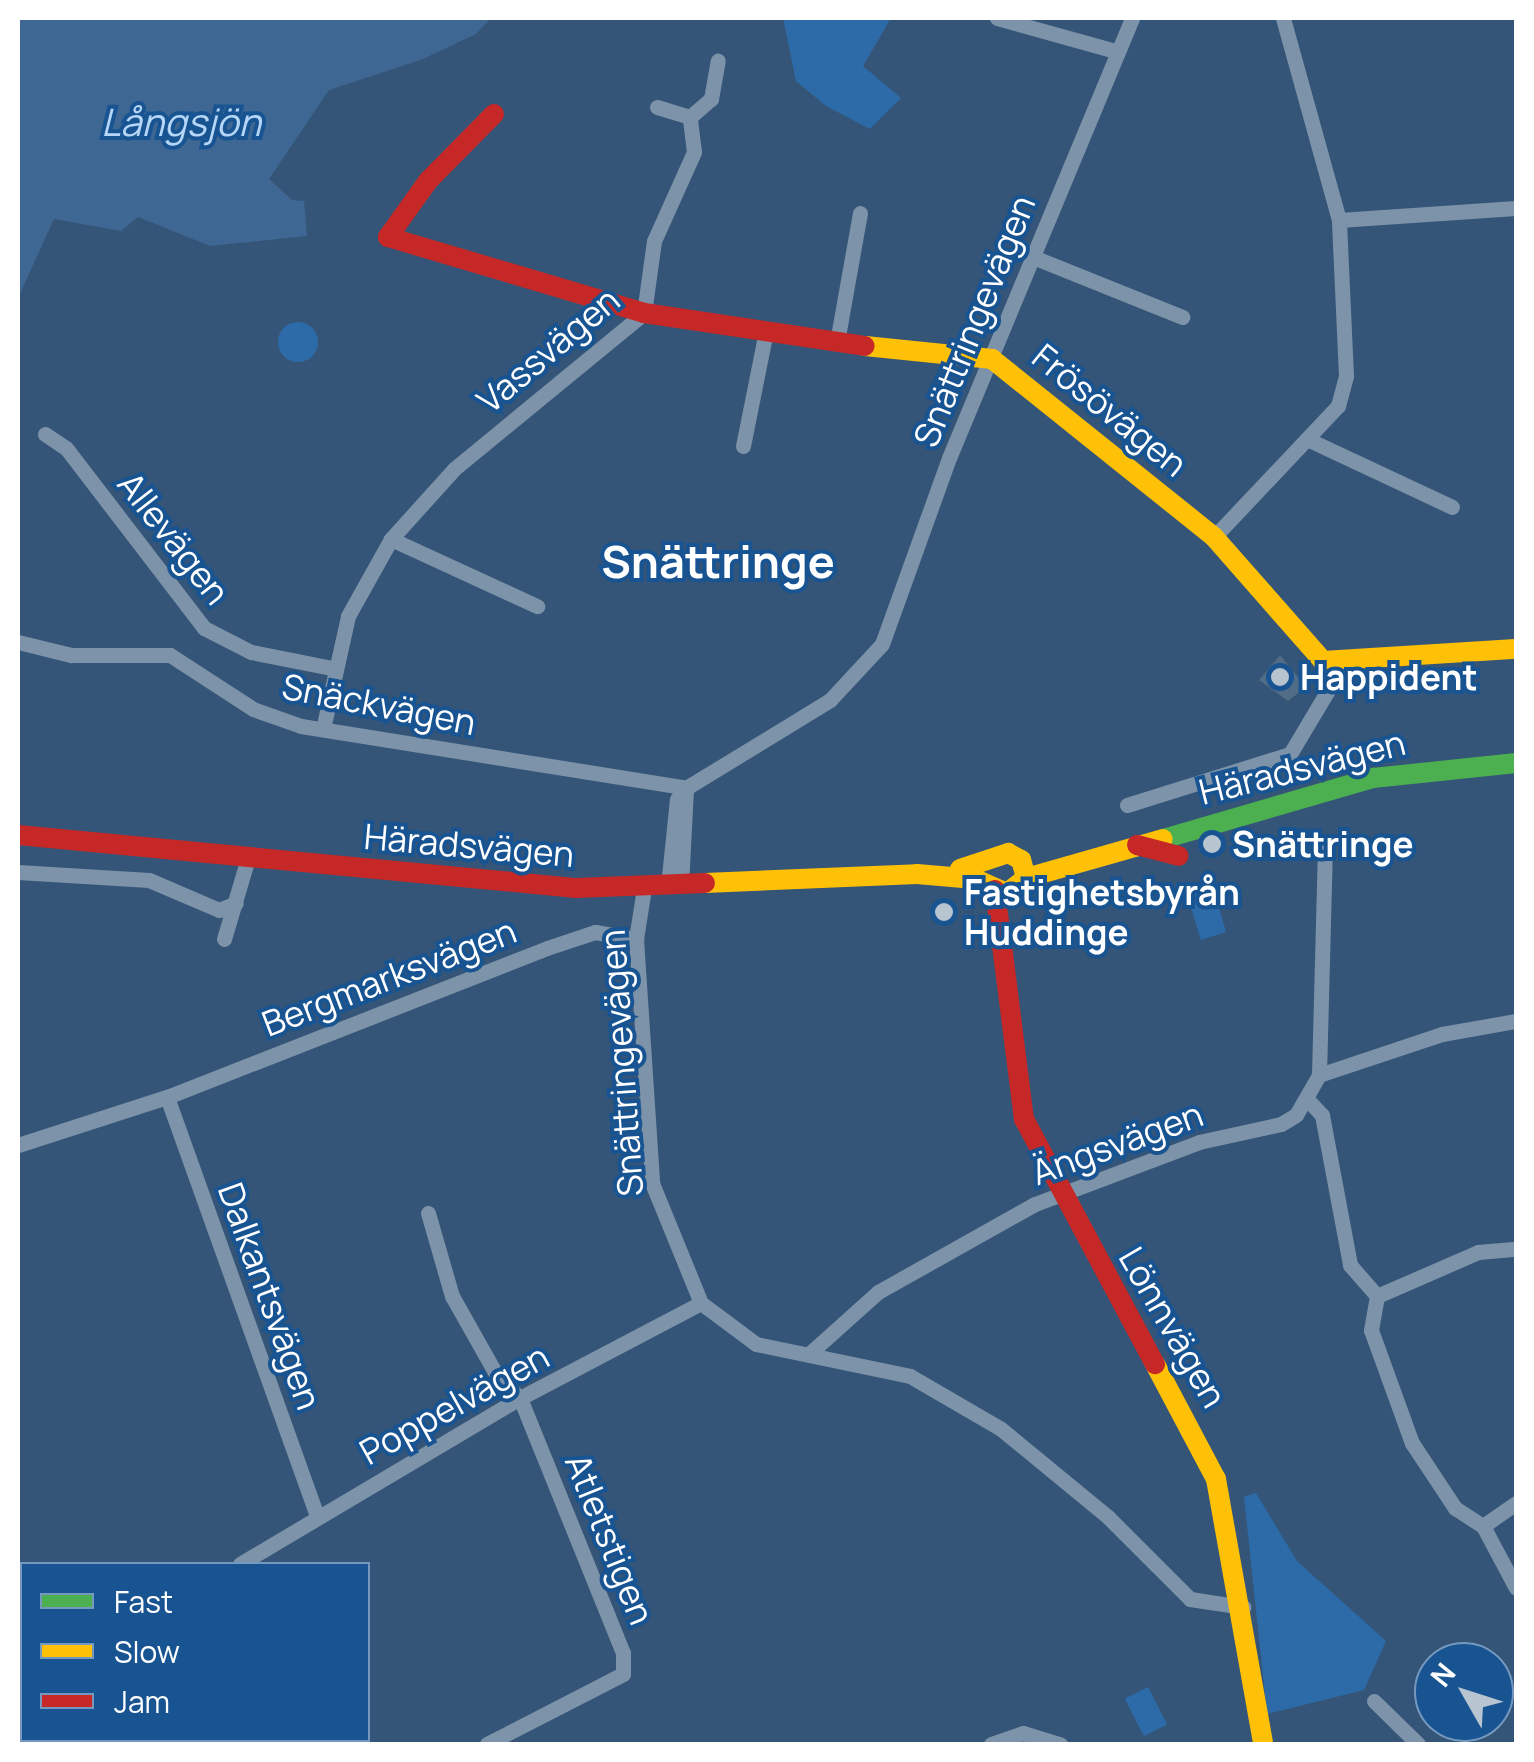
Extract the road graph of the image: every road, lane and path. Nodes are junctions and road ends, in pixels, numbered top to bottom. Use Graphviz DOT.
graph roads {
  1 [pos="996,18"];
  2 [pos="1132,18"];
  3 [pos="1283,18"];
  4 [pos="1115,52"];
  5 [pos="718,62"];
  6 [pos="657,107"];
  7 [pos="494,114"];
  8 [pos="690,117"];
  9 [pos="1516,208"];
  10 [pos="860,212"];
  11 [pos="1339,220"];
  12 [pos="1032,258"];
  13 [pos="644,312"];
  14 [pos="1182,317"];
  15 [pos="765,336"];
  16 [pos="837,342"];
  17 [pos="992,358"];
  18 [pos="45,434"];
  19 [pos="1307,439"];
  20 [pos="743,446"];
  21 [pos="1452,506"];
  22 [pos="1214,537"];
  23 [pos="391,538"];
  24 [pos="537,606"];
  25 [pos="18,642"];
  26 [pos="1516,649"];
  27 [pos="1332,664"];
  28 [pos="332,668"];
  29 [pos="323,729"];
  30 [pos="1516,763"];
  31 [pos="686,788"];
  32 [pos="1127,805"];
  33 [pos="1241,815"];
  34 [pos="18,835"];
  35 [pos="1222,841"];
  36 [pos="1136,844"];
  37 [pos="1325,844"];
  38 [pos="1178,856"];
  39 [pos="248,858"];
  40 [pos="18,872"];
  41 [pos="1006,879"];
  42 [pos="675,885"];
  43 [pos="644,888"];
  44 [pos="236,902"];
  45 [pos="224,939"];
  46 [pos="636,939"];
  47 [pos="1516,1021"];
  48 [pos="1320,1076"];
  49 [pos="167,1097"];
  50 [pos="1307,1099"];
  51 [pos="18,1145"];
  52 [pos="1058,1195"];
  53 [pos="428,1213"];
  54 [pos="1516,1249"];
  55 [pos="1376,1296"];
  56 [pos="701,1303"];
  57 [pos="810,1353"];
  58 [pos="520,1398"];
  59 [pos="1516,1503"];
  60 [pos="317,1515"];
  61 [pos="1483,1526"];
  62 [pos="243,1562"];
  63 [pos="1516,1588"];
  64 [pos="1243,1607"];
  65 [pos="1374,1701"];
  66 [pos="488,1744"];
  67 [pos="990,1744"];
  68 [pos="1060,1744"];
  69 [pos="1263,1744"];
  70 [pos="1418,1744"];
  1 -- 4 [label="street"];
  2 -- 4 [label="street, Snättringevägen"];
  3 -- 11 [label="street"];
  4 -- 12 [label="street, Snättringevägen"];
  5 -- 8 [label="street, Vassvägen"];
  6 -- 8 [label="street"];
  7 -- 13 [label="street, Frösövägen"];
  8 -- 13 [label="street, Vassvägen"];
  9 -- 11 [label="street"];
  10 -- 16 [label="street"];
  11 -- 19 [label="street"];
  12 -- 14 [label="street"];
  12 -- 17 [label="street, Snättringevägen"];
  13 -- 15 [label="street, Frösövägen"];
  13 -- 23 [label="street, Vassvägen"];
  15 -- 16 [label="street, Frösövägen"];
  15 -- 20 [label="street"];
  16 -- 17 [label="street, Frösövägen"];
  17 -- 22 [label="street, Frösövägen"];
  17 -- 31 [label="street, Snättringevägen"];
  18 -- 28 [label="street, Allevägen"];
  19 -- 21 [label="street"];
  19 -- 22 [label="street"];
  22 -- 27 [label="street, Frösövägen"];
  23 -- 24 [label="street"];
  23 -- 28 [label="street, Vassvägen"];
  25 -- 29 [label="street, Snäckvägen"];
  26 -- 27 [label="street"];
  27 -- 32 [label="street"];
  28 -- 29 [label="street, Vassvägen"];
  29 -- 31 [label="street, Snäckvägen"];
  30 -- 33 [label="street, Häradsvägen"];
  31 -- 42 [label="street"];
  33 -- 35 [label="street"];
  33 -- 36 [label="street, Häradsvägen"];
  34 -- 39 [label="street, Häradsvägen"];
  36 -- 38 [label="street"];
  36 -- 41 [label="street, Häradsvägen"];
  37 -- 48 [label="street"];
  39 -- 43 [label="street, Häradsvägen"];
  39 -- 44 [label="street"];
  40 -- 44 [label="street"];
  41 -- 42 [label="street, Häradsvägen"];
  41 -- 52 [label="street, Lönnvägen"];
  42 -- 43 [label="street, Häradsvägen"];
  43 -- 46 [label="street, Snättringevägen"];
  44 -- 45 [label="street"];
  46 -- 49 [label="street, Bergmarksvägen"];
  46 -- 56 [label="street, Snättringevägen"];
  47 -- 48 [label="street"];
  48 -- 50 [label="street, Ängsvägen"];
  49 -- 51 [label="street, Bergmarksvägen"];
  49 -- 60 [label="street, Dalkantsvägen"];
  50 -- 52 [label="street, Ängsvägen"];
  50 -- 55 [label="street"];
  52 -- 57 [label="street, Ängsvägen"];
  52 -- 64 [label="street, Lönnvägen"];
  53 -- 58 [label="street"];
  54 -- 55 [label="street"];
  55 -- 61 [label="street"];
  56 -- 57 [label="street"];
  56 -- 58 [label="street, Poppelvägen"];
  57 -- 64 [label="street"];
  58 -- 60 [label="street, Poppelvägen"];
  58 -- 66 [label="street, Atletstigen"];
  59 -- 61 [label="street"];
  60 -- 62 [label="street, Poppelvägen"];
  61 -- 63 [label="street"];
  64 -- 69 [label="street, Lönnvägen"];
  65 -- 70 [label="street"];
  67 -- 68 [label="street"];
}
